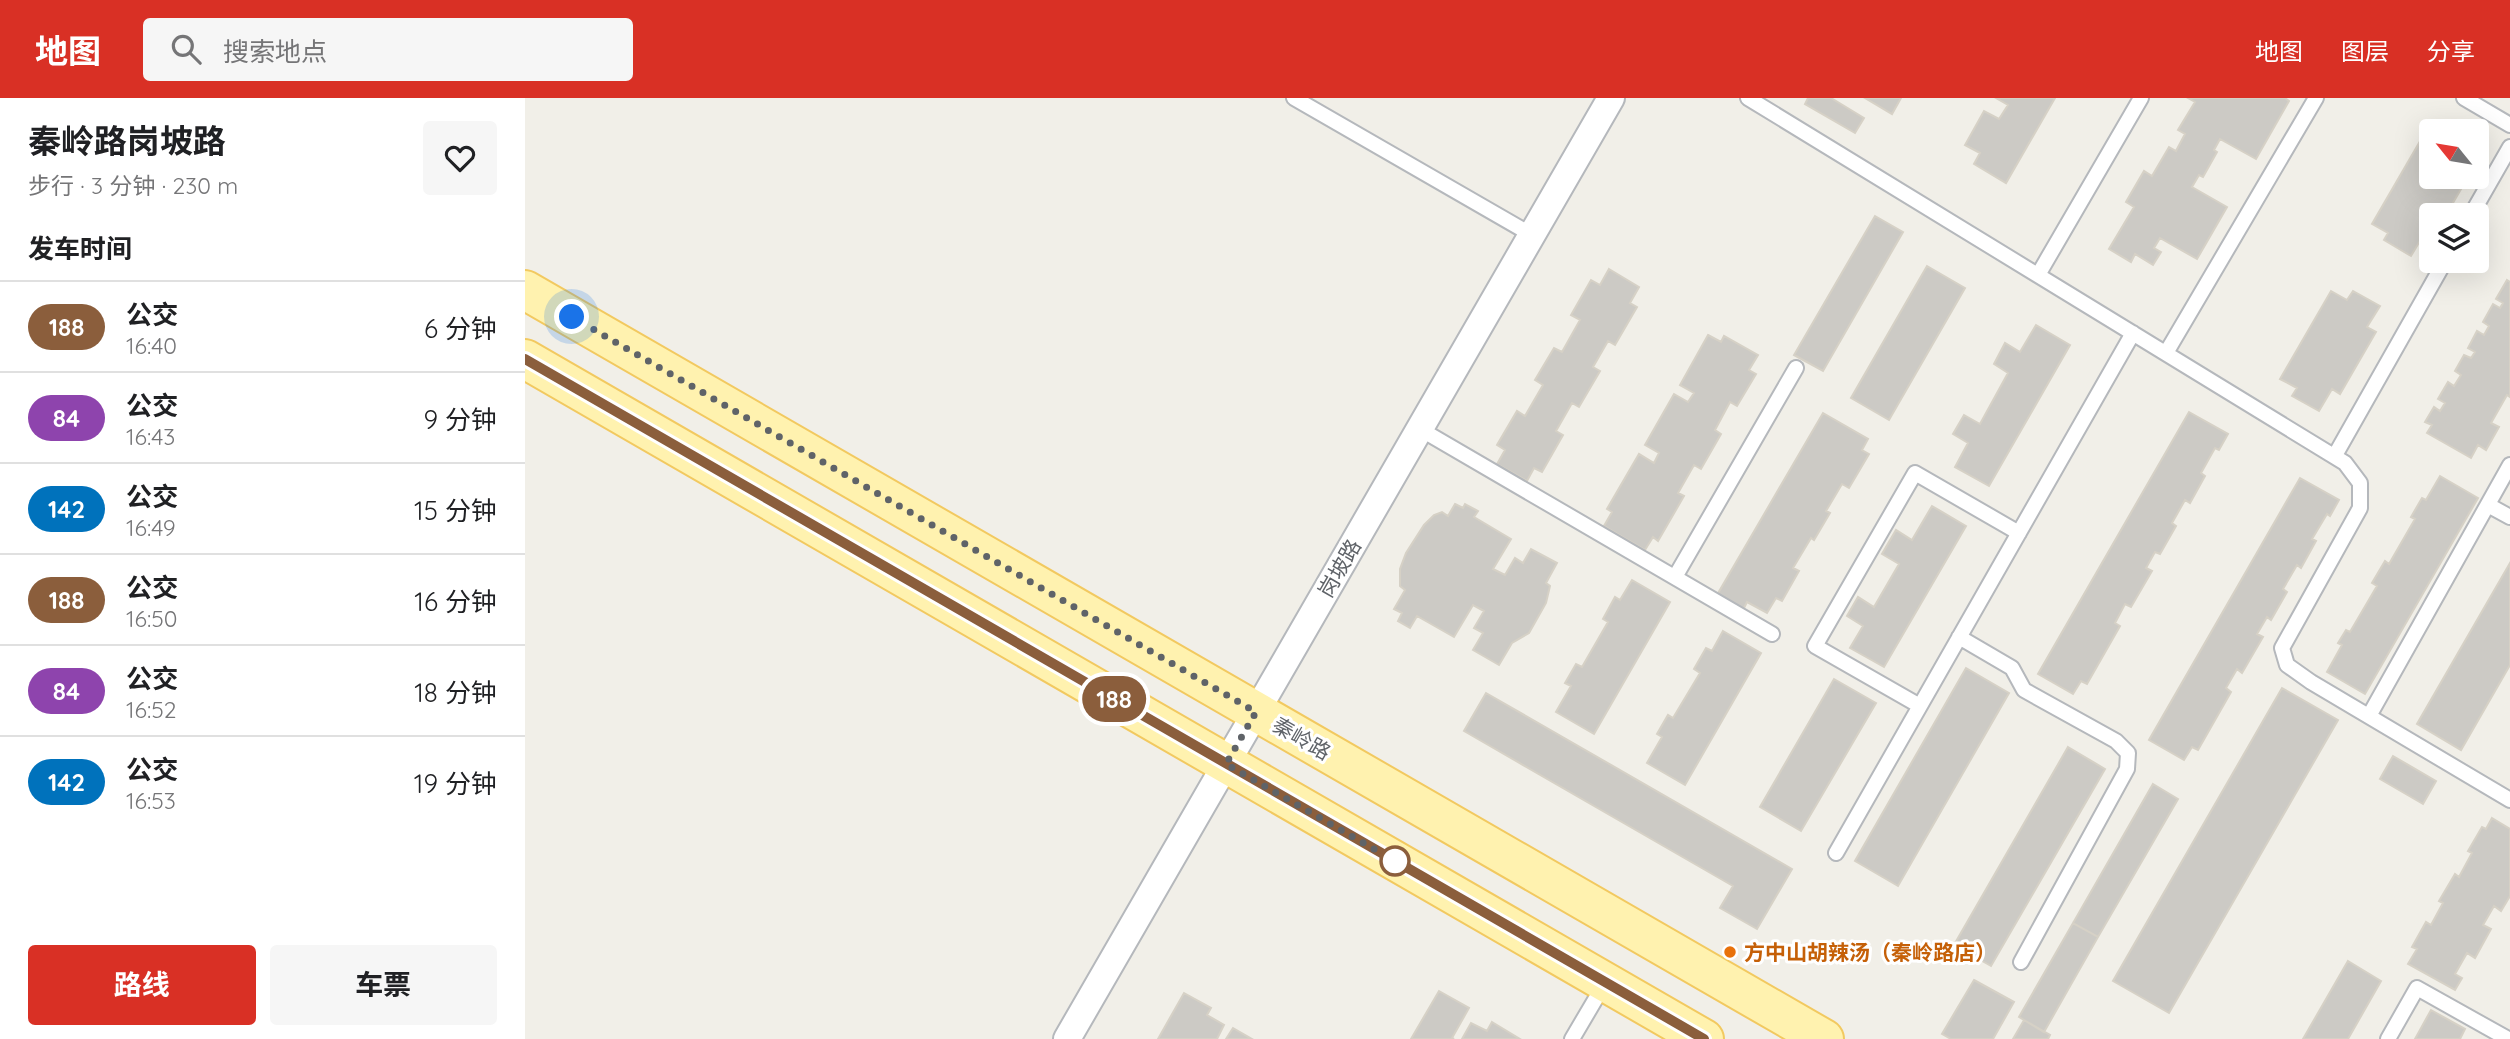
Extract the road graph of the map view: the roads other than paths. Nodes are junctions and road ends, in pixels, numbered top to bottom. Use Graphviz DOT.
graph roads {
  1 [pos="1294,98"];
  2 [pos="1611,98"];
  3 [pos="1748,98"];
  4 [pos="2141,98"];
  5 [pos="2316,98"];
  6 [pos="2463,98"];
  7 [pos="2510,125"];
  8 [pos="2510,147"];
  9 [pos="2478,203"];
  10 [pos="1532,235"];
  11 [pos="2438,273"];
  12 [pos="2038,275"];
  13 [pos="525,290"];
  14 [pos="2133,333"];
  15 [pos="2166,353"];
  16 [pos="525,359"];
  17 [pos="1796,368"];
  18 [pos="1420,429"];
  19 [pos="2338,450"];
  20 [pos="2510,465"];
  21 [pos="2488,505"];
  22 [pos="2510,517"];
  23 [pos="2019,533"];
  24 [pos="1675,577"];
  25 [pos="1772,634"];
  26 [pos="1959,637"];
  27 [pos="1920,706"];
  28 [pos="1256,712"];
  29 [pos="2369,716"];
  30 [pos="1226,764"];
  31 [pos="2510,800"];
  32 [pos="1836,853"];
  33 [pos="2021,962"];
  34 [pos="1605,982"];
  35 [pos="2503,1038"];
  36 [pos="1067,1039"];
  37 [pos="1572,1039"];
  38 [pos="1704,1039"];
  39 [pos="1824,1039"];
  40 [pos="2388,1039"];
  1 -- 10 [label="lane"];
  2 -- 10 [label="street, 岗坡路"];
  3 -- 12 [label="lane"];
  4 -- 12 [label="lane"];
  5 -- 15 [label="lane"];
  6 -- 7 [label="lane"];
  8 -- 9 [label="lane"];
  10 -- 18 [label="street, 岗坡路"];
  11 -- 19 [label="lane"];
  12 -- 14 [label="lane"];
  13 -- 28 [label="main road, 秦岭路"];
  14 -- 15 [label="lane"];
  14 -- 23 [label="lane"];
  15 -- 29 [label="lane"];
  16 -- 30 [label="main road"];
  17 -- 24 [label="lane"];
  18 -- 24 [label="lane"];
  18 -- 28 [label="street, 岗坡路"];
  20 -- 21 [label="lane"];
  21 -- 22 [label="lane"];
  21 -- 29 [label="lane"];
  23 -- 26 [label="lane"];
  23 -- 27 [label="lane"];
  24 -- 25 [label="lane"];
  26 -- 27 [label="lane"];
  26 -- 33 [label="lane"];
  27 -- 32 [label="lane"];
  28 -- 30 [label="street, 岗坡路"];
  28 -- 39 [label="main road, 秦岭路"];
  29 -- 31 [label="lane"];
  30 -- 34 [label="main road"];
  30 -- 36 [label="street, 岗坡路"];
  34 -- 37 [label="lane"];
  34 -- 38 [label="main road"];
  35 -- 40 [label="lane"];
}
